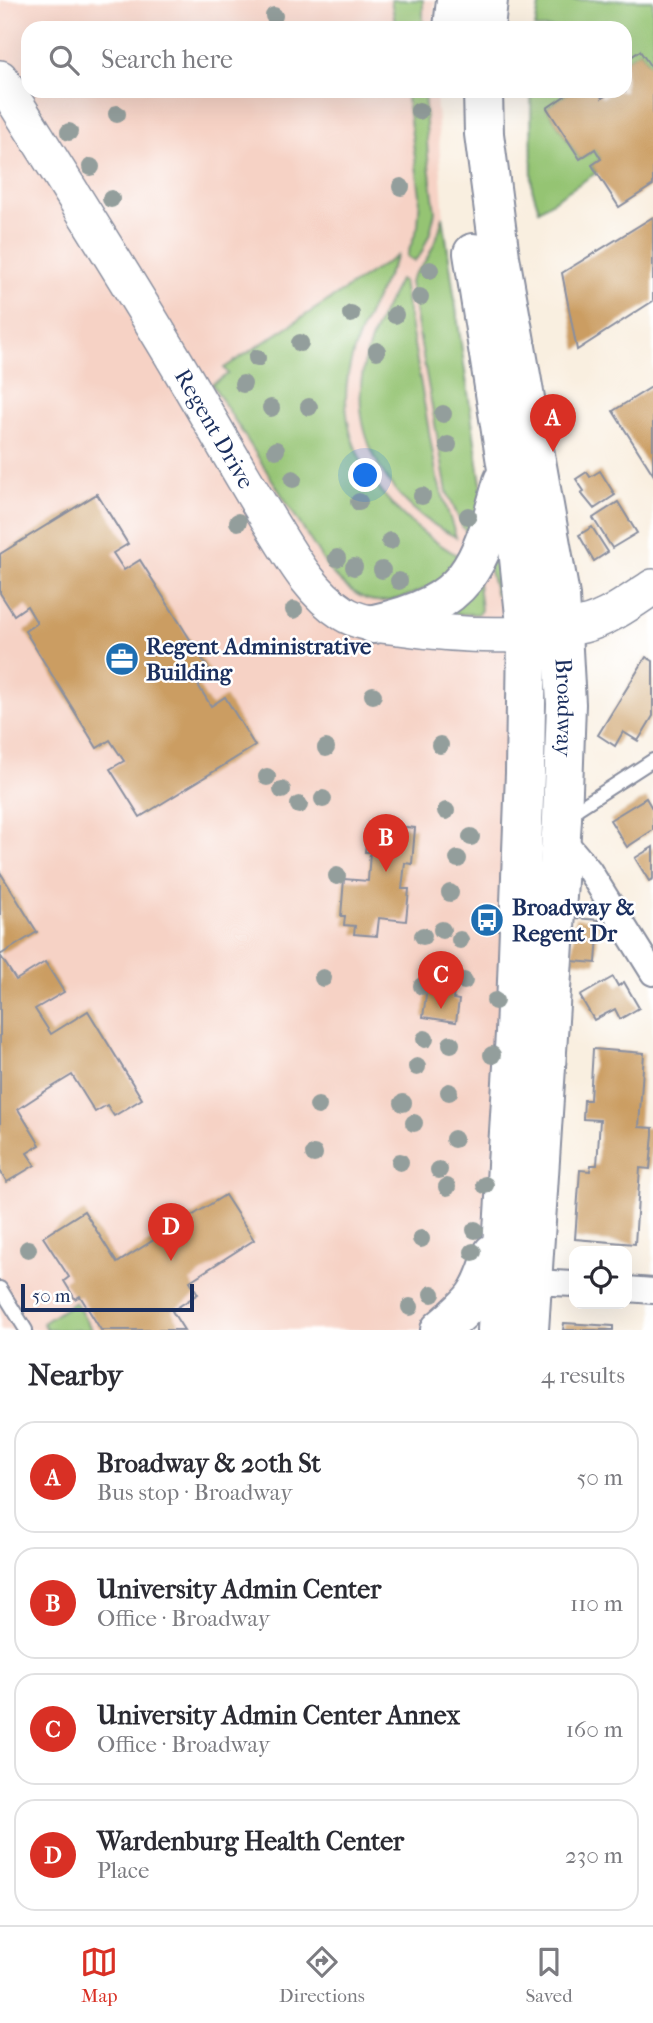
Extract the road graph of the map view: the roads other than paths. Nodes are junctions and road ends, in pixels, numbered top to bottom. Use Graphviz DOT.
graph roads {
  1 [pos="456,0"];
  2 [pos="488,0"];
  3 [pos="454,21"];
  4 [pos="486,21"];
  5 [pos="0,78"];
  6 [pos="457,98"];
  7 [pos="483,98"];
  8 [pos="506,468"];
  9 [pos="653,587"];
  10 [pos="374,624"];
  11 [pos="545,632"];
  12 [pos="653,760"];
  13 [pos="561,828"];
  14 [pos="647,946"];
  15 [pos="653,973"];
  16 [pos="504,1210"];
  17 [pos="558,1283"];
  18 [pos="0,1288"];
  19 [pos="632,1289"];
  20 [pos="653,1291"];
  21 [pos="26,1330"];
  22 [pos="440,1330"];
  23 [pos="497,1330"];
  24 [pos="529,1330"];
  1 -- 3 [label="main road"];
  2 -- 4 [label="main road"];
  5 -- 10 [label="street, Regent Drive"];
  6 -- 8 [label="main road, Broadway"];
  7 -- 11 [label="main road, Broadway"];
  8 -- 10 [label="main road"];
  8 -- 11 [label="main road, Broadway"];
  9 -- 11 [label="street, Regent Drive"];
  10 -- 11 [label="street, Regent Drive"];
  11 -- 13 [label="main road, Broadway"];
  11 -- 16 [label="main road, Broadway"];
  12 -- 13 [label="lane"];
  13 -- 14 [label="street"];
  13 -- 17 [label="main road, Broadway"];
  14 -- 15 [label="street"];
  16 -- 22 [label="main road"];
  16 -- 23 [label="main road, Broadway"];
  17 -- 24 [label="main road, Broadway"];
  18 -- 21 [label="lane"];
  19 -- 20 [label="street"];
}
